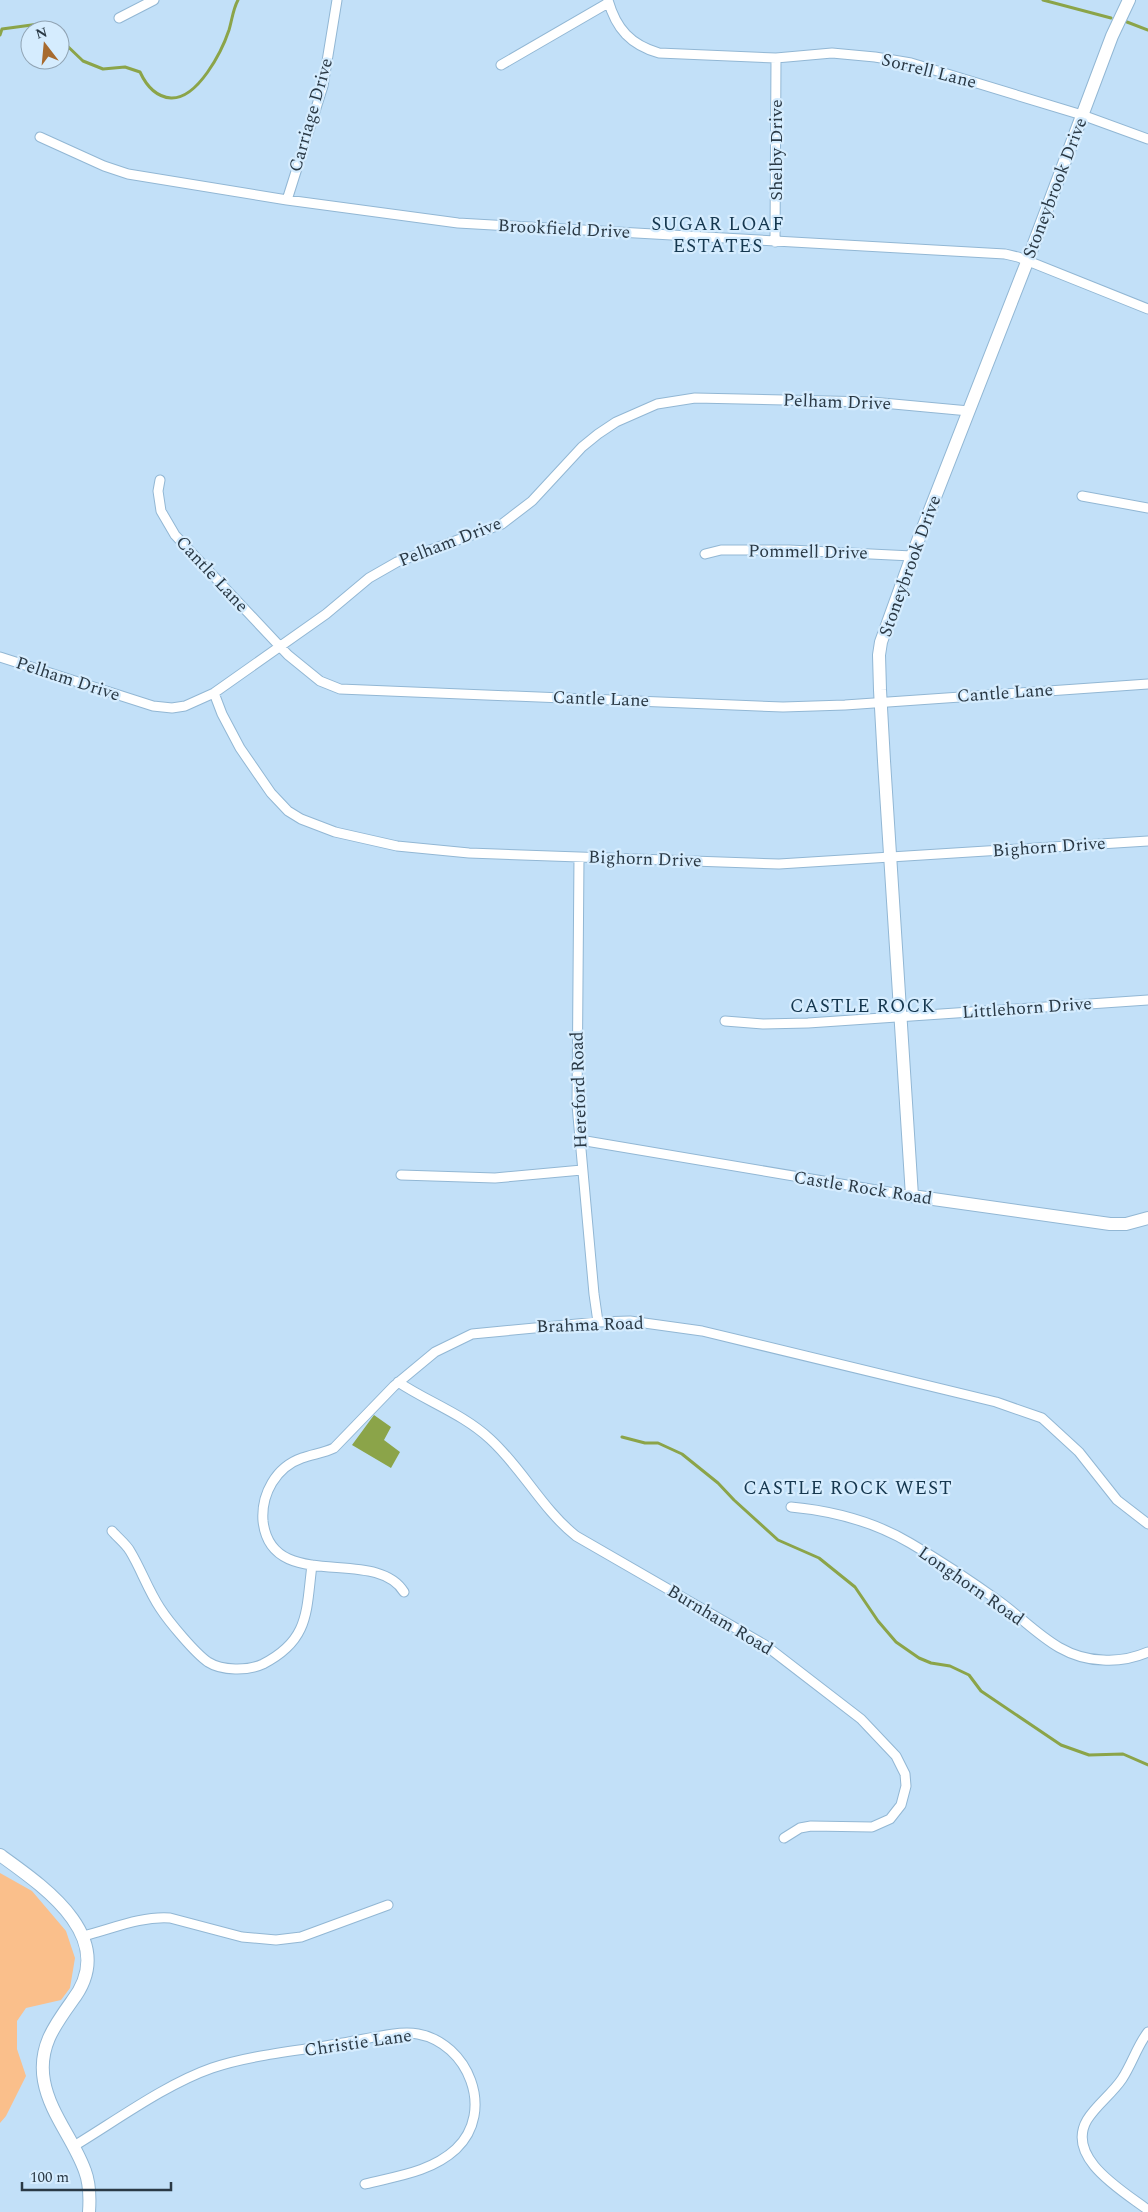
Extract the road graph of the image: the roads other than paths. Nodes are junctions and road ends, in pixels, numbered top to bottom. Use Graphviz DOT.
graph roads {
  1 [pos="154,0"];
  2 [pos="337,0"];
  3 [pos="1129,0"];
  4 [pos="608,1"];
  5 [pos="119,18"];
  6 [pos="776,58"];
  7 [pos="501,64"];
  8 [pos="1082,115"];
  9 [pos="40,137"];
  10 [pos="1148,139"];
  11 [pos="286,200"];
  12 [pos="775,242"];
  13 [pos="1027,262"];
  14 [pos="1148,309"];
  15 [pos="968,411"];
  16 [pos="160,480"];
  17 [pos="1082,496"];
  18 [pos="1148,508"];
  19 [pos="705,554"];
  20 [pos="912,556"];
  21 [pos="281,647"];
  22 [pos="0,657"];
  23 [pos="1148,684"];
  24 [pos="214,693"];
  25 [pos="881,702"];
  26 [pos="1148,841"];
  27 [pos="579,857"];
  28 [pos="890,858"];
  29 [pos="1148,1000"];
  30 [pos="901,1017"];
  31 [pos="726,1021"];
  32 [pos="580,1140"];
  33 [pos="582,1170"];
  34 [pos="401,1174"];
  35 [pos="912,1196"];
  36 [pos="1148,1218"];
  37 [pos="598,1322"];
  38 [pos="398,1382"];
  39 [pos="791,1507"];
  40 [pos="1148,1524"];
  41 [pos="112,1531"];
  42 [pos="312,1565"];
  43 [pos="404,1592"];
  44 [pos="1148,1652"];
  45 [pos="784,1838"];
  46 [pos="0,1855"];
  47 [pos="388,1905"];
  48 [pos="84,1936"];
  49 [pos="1148,2032"];
  50 [pos="74,2146"];
  51 [pos="365,2184"];
  52 [pos="1148,2210"];
  53 [pos="89,2212"];
  1 -- 5 [label="street"];
  2 -- 11 [label="street, Carriage Drive"];
  3 -- 8 [label="street, Stoneybrook Drive"];
  4 -- 6 [label="street, Sorrell Lane"];
  4 -- 7 [label="street"];
  6 -- 8 [label="street, Sorrell Lane"];
  6 -- 12 [label="street, Shelby Drive"];
  8 -- 10 [label="street, Sorrell Lane"];
  8 -- 13 [label="street, Stoneybrook Drive"];
  9 -- 11 [label="street, Brookfield Drive"];
  11 -- 12 [label="street, Brookfield Drive"];
  12 -- 13 [label="street, Brookfield Drive"];
  13 -- 14 [label="street, Brookfield Drive"];
  13 -- 15 [label="street, Stoneybrook Drive"];
  15 -- 20 [label="street, Stoneybrook Drive"];
  15 -- 21 [label="street, Pelham Drive"];
  16 -- 21 [label="street, Cantle Lane"];
  17 -- 18 [label="street"];
  19 -- 20 [label="street, Pommell Drive"];
  20 -- 25 [label="street, Stoneybrook Drive"];
  21 -- 24 [label="street, Pelham Drive"];
  21 -- 25 [label="street, Cantle Lane"];
  22 -- 24 [label="street, Pelham Drive"];
  23 -- 25 [label="street, Cantle Lane"];
  24 -- 27 [label="street, Bighorn Drive"];
  25 -- 28 [label="street, Stoneybrook Drive"];
  26 -- 28 [label="street, Bighorn Drive"];
  27 -- 28 [label="street, Bighorn Drive"];
  27 -- 32 [label="street, Hereford Road"];
  28 -- 30 [label="street, Stoneybrook Drive"];
  29 -- 30 [label="street, Littlehorn Drive"];
  30 -- 31 [label="street, Littlehorn Drive"];
  30 -- 35 [label="street, Stoneybrook Drive"];
  32 -- 33 [label="street, Hereford Road"];
  32 -- 35 [label="street, Castle Rock Road"];
  33 -- 34 [label="street"];
  33 -- 37 [label="street, Hereford Road"];
  35 -- 36 [label="street, Castle Rock Road"];
  37 -- 38 [label="street, Brahma Road"];
  37 -- 40 [label="street, Brahma Road"];
  38 -- 42 [label="street, Brahma Road"];
  38 -- 45 [label="street, Burnham Road"];
  39 -- 44 [label="street, Longhorn Road"];
  41 -- 42 [label="street"];
  42 -- 43 [label="street, Brahma Road"];
  46 -- 48 [label="street"];
  47 -- 48 [label="street"];
  48 -- 50 [label="street"];
  49 -- 52 [label="street"];
  50 -- 51 [label="street, Christie Lane"];
  50 -- 53 [label="street"];
}
